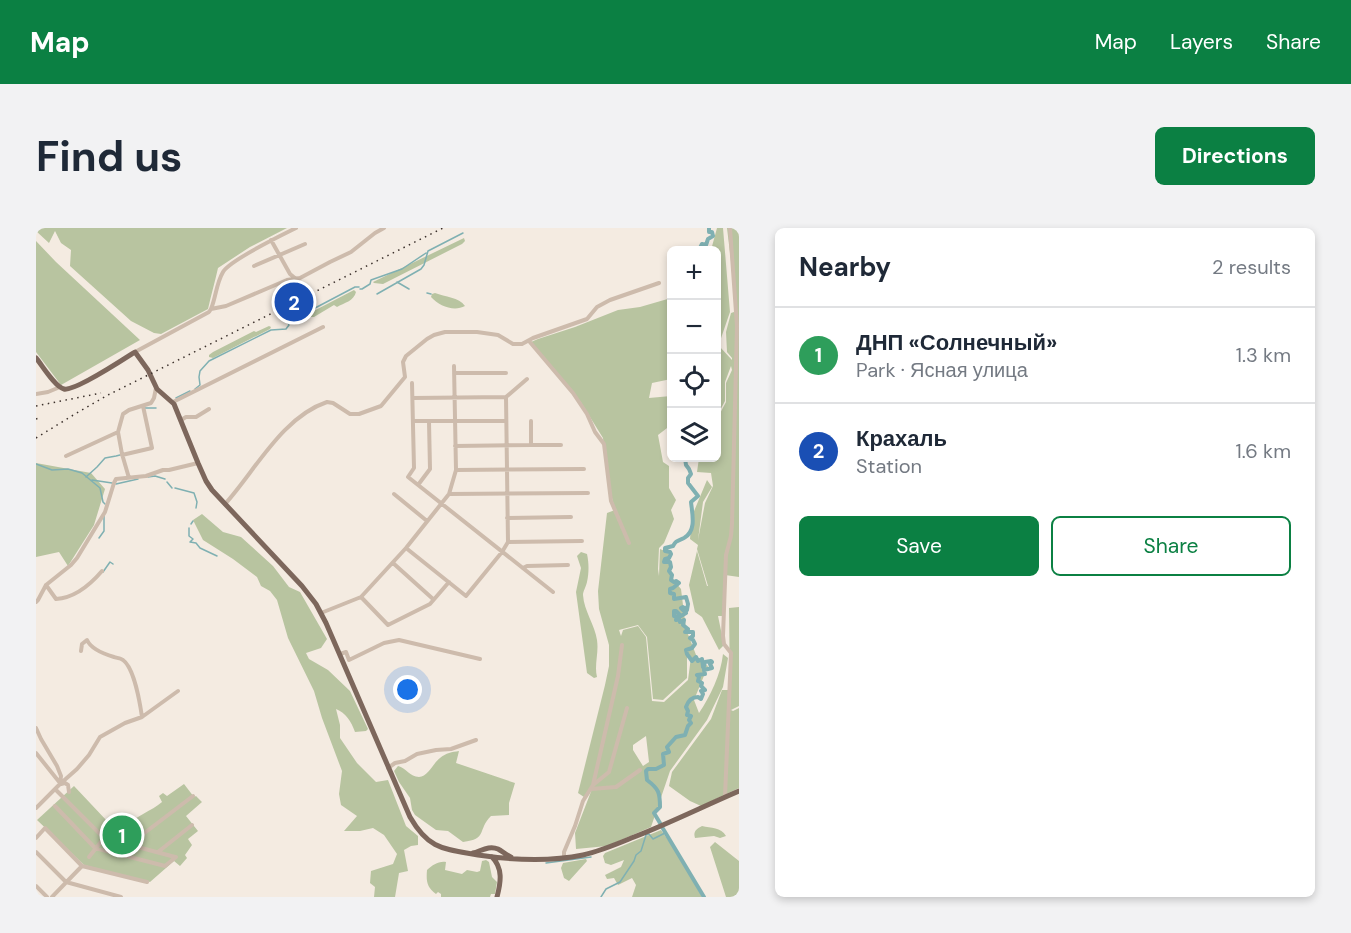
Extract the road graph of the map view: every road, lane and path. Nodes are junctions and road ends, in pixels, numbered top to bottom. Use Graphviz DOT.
graph roads {
  1 [pos="296,228"];
  2 [pos="384,228"];
  3 [pos="730,228"];
  4 [pos="271,240"];
  5 [pos="305,244"];
  6 [pos="280,255"];
  7 [pos="254,266"];
  8 [pos="296,279"];
  9 [pos="659,284"];
  10 [pos="303,291"];
  11 [pos="210,310"];
  12 [pos="323,327"];
  13 [pos="529,341"];
  14 [pos="135,352"];
  15 [pos="36,358"];
  16 [pos="454,366"];
  17 [pos="454,373"];
  18 [pos="506,373"];
  19 [pos="737,377"];
  20 [pos="527,379"];
  21 [pos="412,382"];
  22 [pos="60,387"];
  23 [pos="156,387"];
  24 [pos="36,394"];
  25 [pos="454,397"];
  26 [pos="506,397"];
  27 [pos="413,398"];
  28 [pos="173,402"];
  29 [pos="143,406"];
  30 [pos="209,409"];
  31 [pos="181,420"];
  32 [pos="413,421"];
  33 [pos="455,421"];
  34 [pos="506,421"];
  35 [pos="531,421"];
  36 [pos="429,422"];
  37 [pos="118,432"];
  38 [pos="506,445"];
  39 [pos="531,445"];
  40 [pos="561,445"];
  41 [pos="455,446"];
  42 [pos="122,455"];
  43 [pos="66,456"];
  44 [pos="198,463"];
  45 [pos="506,469"];
  46 [pos="584,469"];
  47 [pos="456,470"];
  48 [pos="129,478"];
  49 [pos="418,485"];
  50 [pos="588,493"];
  51 [pos="394,494"];
  52 [pos="449,494"];
  53 [pos="506,494"];
  54 [pos="441,503"];
  55 [pos="224,504"];
  56 [pos="571,517"];
  57 [pos="507,518"];
  58 [pos="427,521"];
  59 [pos="508,542"];
  60 [pos="582,542"];
  61 [pos="628,543"];
  62 [pos="406,548"];
  63 [pos="502,552"];
  64 [pos="393,562"];
  65 [pos="568,565"];
  66 [pos="523,568"];
  67 [pos="102,571"];
  68 [pos="449,582"];
  69 [pos="46,585"];
  70 [pos="553,592"];
  71 [pos="360,597"];
  72 [pos="433,599"];
  73 [pos="36,602"];
  74 [pos="321,613"];
  75 [pos="622,645"];
  76 [pos="81,651"];
  77 [pos="339,654"];
  78 [pos="480,659"];
  79 [pos="178,691"];
  80 [pos="627,708"];
  81 [pos="142,717"];
  82 [pos="36,728"];
  83 [pos="476,740"];
  84 [pos="36,753"];
  85 [pos="388,768"];
  86 [pos="640,770"];
  87 [pos="60,784"];
  88 [pos="591,787"];
  89 [pos="55,789"];
  90 [pos="739,791"];
  91 [pos="69,792"];
  92 [pos="193,796"];
  93 [pos="725,797"];
  94 [pos="55,806"];
  95 [pos="36,808"];
  96 [pos="192,825"];
  97 [pos="36,838"];
  98 [pos="104,838"];
  99 [pos="129,845"];
  100 [pos="95,848"];
  101 [pos="36,852"];
  102 [pos="158,852"];
  103 [pos="481,853"];
  104 [pos="89,857"];
  105 [pos="564,857"];
  106 [pos="500,858"];
  107 [pos="82,866"];
  108 [pos="66,882"];
  109 [pos="147,882"];
  110 [pos="36,886"];
  111 [pos="46,897"];
  112 [pos="52,897"];
  113 [pos="121,897"];
  114 [pos="497,897"];
  1 -- 4 [label="street"];
  2 -- 8 [label="street"];
  3 -- 19 [label="street"];
  4 -- 6 [label="street"];
  4 -- 11 [label="street"];
  5 -- 6 [label="street"];
  6 -- 7 [label="street"];
  6 -- 8 [label="street"];
  8 -- 10 [label="street"];
  8 -- 11 [label="street"];
  9 -- 13 [label="street"];
  11 -- 14 [label="street"];
  12 -- 28 [label="street"];
  13 -- 55 [label="street"];
  13 -- 61 [label="street"];
  14 -- 22 [label="main road"];
  14 -- 23 [label="main road"];
  15 -- 22 [label="main road"];
  16 -- 17 [label="street"];
  17 -- 18 [label="street"];
  17 -- 25 [label="street"];
  19 -- 93 [label="street"];
  20 -- 26 [label="street"];
  21 -- 27 [label="street"];
  22 -- 24 [label="street"];
  23 -- 28 [label="main road"];
  23 -- 29 [label="street"];
  25 -- 26 [label="street"];
  25 -- 27 [label="street"];
  25 -- 33 [label="street"];
  26 -- 34 [label="street"];
  27 -- 32 [label="street"];
  28 -- 31 [label="main road"];
  29 -- 37 [label="street"];
  29 -- 42 [label="street"];
  30 -- 31 [label="street"];
  31 -- 44 [label="main road"];
  32 -- 36 [label="street"];
  32 -- 49 [label="street"];
  33 -- 34 [label="street"];
  33 -- 36 [label="street"];
  33 -- 41 [label="street"];
  34 -- 38 [label="street"];
  35 -- 39 [label="street"];
  36 -- 49 [label="street"];
  37 -- 42 [label="street"];
  37 -- 43 [label="street"];
  38 -- 39 [label="street"];
  38 -- 41 [label="street"];
  38 -- 45 [label="street"];
  39 -- 40 [label="street"];
  41 -- 47 [label="street"];
  42 -- 48 [label="street"];
  44 -- 48 [label="street"];
  44 -- 55 [label="main road"];
  45 -- 46 [label="street"];
  45 -- 47 [label="street"];
  45 -- 53 [label="street"];
  47 -- 52 [label="street"];
  48 -- 69 [label="street"];
  49 -- 54 [label="street"];
  50 -- 53 [label="street"];
  51 -- 58 [label="street"];
  52 -- 53 [label="street"];
  52 -- 54 [label="street"];
  53 -- 57 [label="street"];
  54 -- 58 [label="street"];
  54 -- 63 [label="street"];
  55 -- 74 [label="main road"];
  56 -- 57 [label="street"];
  57 -- 59 [label="street"];
  58 -- 62 [label="street"];
  59 -- 60 [label="street"];
  59 -- 63 [label="street"];
  62 -- 64 [label="street"];
  62 -- 68 [label="street"];
  63 -- 66 [label="street"];
  63 -- 68 [label="street"];
  64 -- 71 [label="street"];
  64 -- 72 [label="street"];
  65 -- 66 [label="street"];
  66 -- 70 [label="street"];
  67 -- 69 [label="street"];
  68 -- 72 [label="street"];
  69 -- 73 [label="street"];
  71 -- 72 [label="street"];
  71 -- 74 [label="street"];
  74 -- 77 [label="main road"];
  75 -- 88 [label="street"];
  76 -- 81 [label="street"];
  77 -- 78 [label="street"];
  77 -- 85 [label="main road"];
  79 -- 81 [label="street"];
  80 -- 88 [label="street"];
  81 -- 87 [label="street"];
  82 -- 87 [label="street"];
  83 -- 85 [label="street"];
  84 -- 87 [label="street"];
  85 -- 103 [label="main road"];
  86 -- 88 [label="street"];
  87 -- 89 [label="street"];
  87 -- 91 [label="street"];
  88 -- 105 [label="street"];
  89 -- 95 [label="street"];
  89 -- 98 [label="street"];
  90 -- 93 [label="main road"];
  92 -- 99 [label="street"];
  93 -- 105 [label="main road"];
  94 -- 100 [label="street"];
  96 -- 102 [label="street"];
  97 -- 107 [label="street"];
  98 -- 99 [label="street"];
  98 -- 100 [label="street"];
  99 -- 102 [label="street"];
  100 -- 102 [label="street"];
  100 -- 104 [label="street"];
  101 -- 108 [label="street"];
  103 -- 106 [label="main road"];
  103 -- 106 [label="main road"];
  105 -- 106 [label="main road"];
  106 -- 114 [label="main road"];
  107 -- 108 [label="street"];
  107 -- 109 [label="street"];
  108 -- 112 [label="street"];
  108 -- 113 [label="street"];
  110 -- 111 [label="street"];
}
